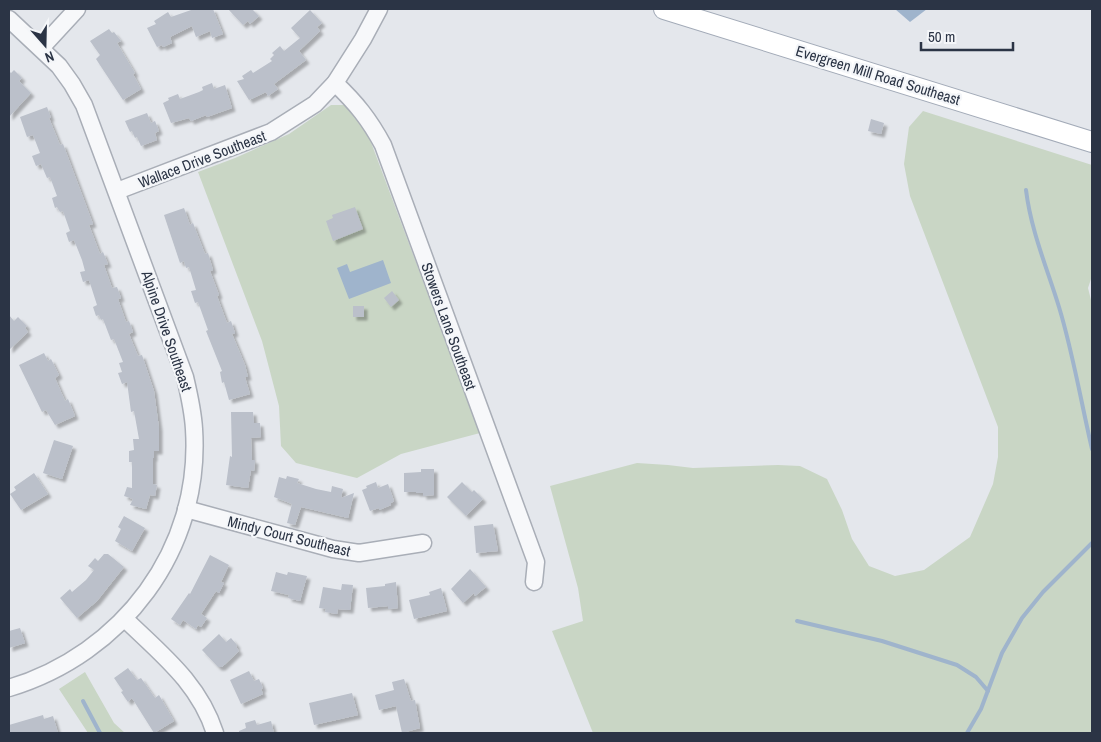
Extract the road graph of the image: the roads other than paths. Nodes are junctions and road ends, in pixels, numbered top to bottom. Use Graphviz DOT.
graph roads {
  1 [pos="77,9"];
  2 [pos="379,9"];
  3 [pos="664,9"];
  4 [pos="9,19"];
  5 [pos="41,48"];
  6 [pos="335,83"];
  7 [pos="1092,142"];
  8 [pos="117,191"];
  9 [pos="186,509"];
  10 [pos="423,542"];
  11 [pos="534,582"];
  12 [pos="125,619"];
  13 [pos="9,688"];
  14 [pos="215,733"];
  1 -- 5 [label="street"];
  2 -- 6 [label="street, Wallace Drive Southeast"];
  3 -- 7 [label="main road, Evergreen Mill Road Southeast"];
  4 -- 5 [label="street, Alpine Drive Southeast"];
  5 -- 8 [label="street, Alpine Drive Southeast"];
  6 -- 8 [label="street, Wallace Drive Southeast"];
  6 -- 11 [label="street, Stowers Lane Southeast"];
  8 -- 9 [label="street, Alpine Drive Southeast"];
  9 -- 10 [label="street, Mindy Court Southeast"];
  9 -- 12 [label="street, Alpine Drive Southeast"];
  12 -- 13 [label="street, Alpine Drive Southeast"];
  12 -- 14 [label="street"];
}
